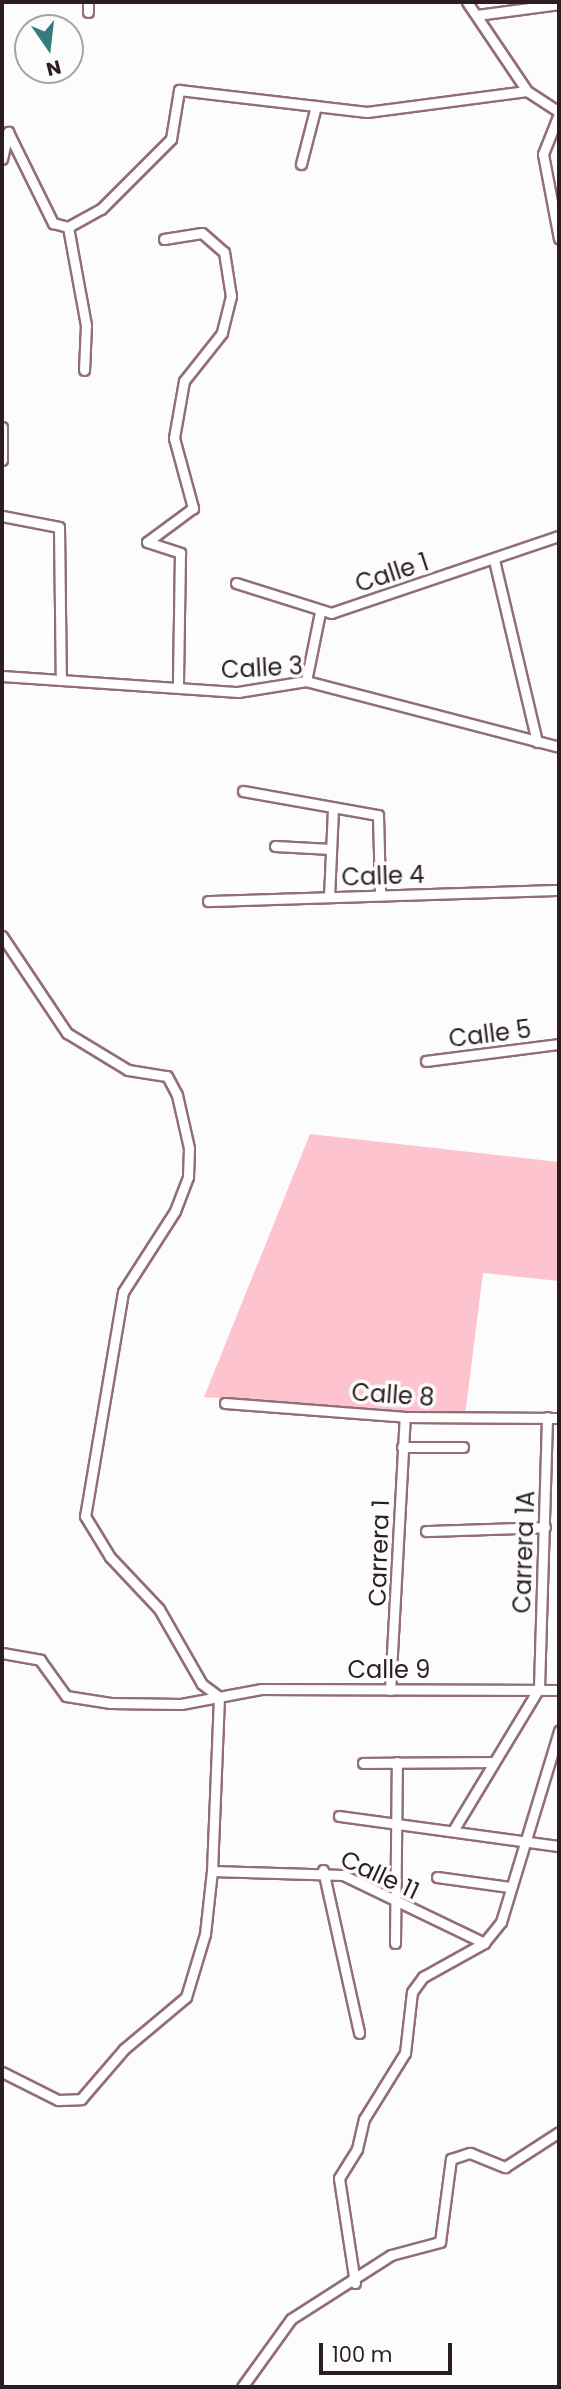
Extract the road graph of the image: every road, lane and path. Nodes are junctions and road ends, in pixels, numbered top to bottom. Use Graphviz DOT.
graph roads {
  1 [pos="467,2"];
  2 [pos="559,4"];
  3 [pos="477,15"];
  4 [pos="527,90"];
  5 [pos="316,106"];
  6 [pos="559,113"];
  7 [pos="2,159"];
  8 [pos="301,164"];
  9 [pos="68,227"];
  10 [pos="164,239"];
  11 [pos="559,239"];
  12 [pos="84,370"];
  13 [pos="2,427"];
  14 [pos="2,460"];
  15 [pos="2,516"];
  16 [pos="559,536"];
  17 [pos="494,559"];
  18 [pos="236,583"];
  19 [pos="320,612"];
  20 [pos="2,676"];
  21 [pos="61,680"];
  22 [pos="306,681"];
  23 [pos="178,687"];
  24 [pos="537,742"];
  25 [pos="559,747"];
  26 [pos="243,791"];
  27 [pos="333,808"];
  28 [pos="275,846"];
  29 [pos="331,849"];
  30 [pos="559,890"];
  31 [pos="380,894"];
  32 [pos="330,897"];
  33 [pos="208,901"];
  34 [pos="2,936"];
  35 [pos="559,1044"];
  36 [pos="426,1061"];
  37 [pos="225,1403"];
  38 [pos="405,1418"];
  39 [pos="547,1418"];
  40 [pos="559,1418"];
  41 [pos="402,1447"];
  42 [pos="463,1447"];
  43 [pos="545,1527"];
  44 [pos="426,1531"];
  45 [pos="2,1653"];
  46 [pos="539,1688"];
  47 [pos="390,1690"];
  48 [pos="559,1690"];
  49 [pos="219,1698"];
  50 [pos="559,1731"];
  51 [pos="397,1762"];
  52 [pos="491,1762"];
  53 [pos="363,1763"];
  54 [pos="339,1816"];
  55 [pos="398,1821"];
  56 [pos="454,1829"];
  57 [pos="522,1840"];
  58 [pos="559,1846"];
  59 [pos="323,1870"];
  60 [pos="212,1871"];
  61 [pos="437,1877"];
  62 [pos="509,1887"];
  63 [pos="394,1905"];
  64 [pos="395,1943"];
  65 [pos="484,1943"];
  66 [pos="359,2033"];
  67 [pos="2,2072"];
  68 [pos="559,2132"];
  69 [pos="355,2283"];
  70 [pos="242,2387"];
  1 -- 3 [label="street"];
  2 -- 3 [label="street"];
  3 -- 4 [label="street"];
  4 -- 5 [label="street"];
  4 -- 6 [label="street"];
  5 -- 8 [label="street"];
  5 -- 9 [label="street"];
  6 -- 11 [label="street"];
  7 -- 9 [label="street"];
  9 -- 12 [label="street"];
  10 -- 23 [label="street"];
  13 -- 14 [label="street"];
  15 -- 21 [label="street"];
  16 -- 17 [label="street, Calle 1"];
  17 -- 19 [label="street, Calle 1"];
  17 -- 24 [label="street"];
  18 -- 19 [label="street"];
  19 -- 22 [label="street"];
  20 -- 21 [label="street, Calle 3"];
  21 -- 23 [label="street, Calle 3"];
  22 -- 23 [label="street, Calle 3"];
  22 -- 24 [label="street, Calle 3"];
  24 -- 25 [label="street, Calle 3"];
  26 -- 27 [label="street"];
  27 -- 29 [label="street"];
  27 -- 31 [label="street"];
  28 -- 29 [label="street"];
  29 -- 32 [label="street"];
  30 -- 31 [label="street, Calle 4"];
  31 -- 32 [label="street, Calle 4"];
  32 -- 33 [label="street, Calle 4"];
  34 -- 49 [label="street"];
  35 -- 36 [label="street, Calle 5"];
  37 -- 38 [label="street, Calle 8"];
  38 -- 39 [label="street, Calle 8"];
  38 -- 41 [label="street, Carrera 1"];
  39 -- 40 [label="street, Calle 8"];
  39 -- 43 [label="street, Carrera 1A"];
  41 -- 42 [label="street"];
  41 -- 47 [label="street, Carrera 1"];
  43 -- 44 [label="street"];
  43 -- 46 [label="street, Carrera 1A"];
  45 -- 49 [label="street, Calle 9"];
  46 -- 47 [label="street, Calle 9"];
  46 -- 48 [label="street, Calle 9"];
  46 -- 52 [label="street"];
  47 -- 49 [label="street, Calle 9"];
  49 -- 60 [label="street"];
  50 -- 57 [label="street"];
  51 -- 52 [label="street"];
  51 -- 53 [label="street"];
  51 -- 55 [label="street"];
  52 -- 56 [label="street"];
  54 -- 55 [label="street"];
  55 -- 56 [label="street"];
  55 -- 63 [label="street"];
  56 -- 57 [label="street"];
  57 -- 58 [label="street"];
  57 -- 62 [label="street"];
  59 -- 60 [label="street, Calle 11"];
  59 -- 63 [label="street, Calle 11"];
  59 -- 66 [label="street"];
  60 -- 67 [label="street"];
  61 -- 62 [label="street"];
  62 -- 65 [label="street"];
  63 -- 64 [label="street"];
  63 -- 65 [label="street, Calle 11"];
  65 -- 69 [label="street"];
  68 -- 69 [label="street"];
  69 -- 70 [label="street"];
}
